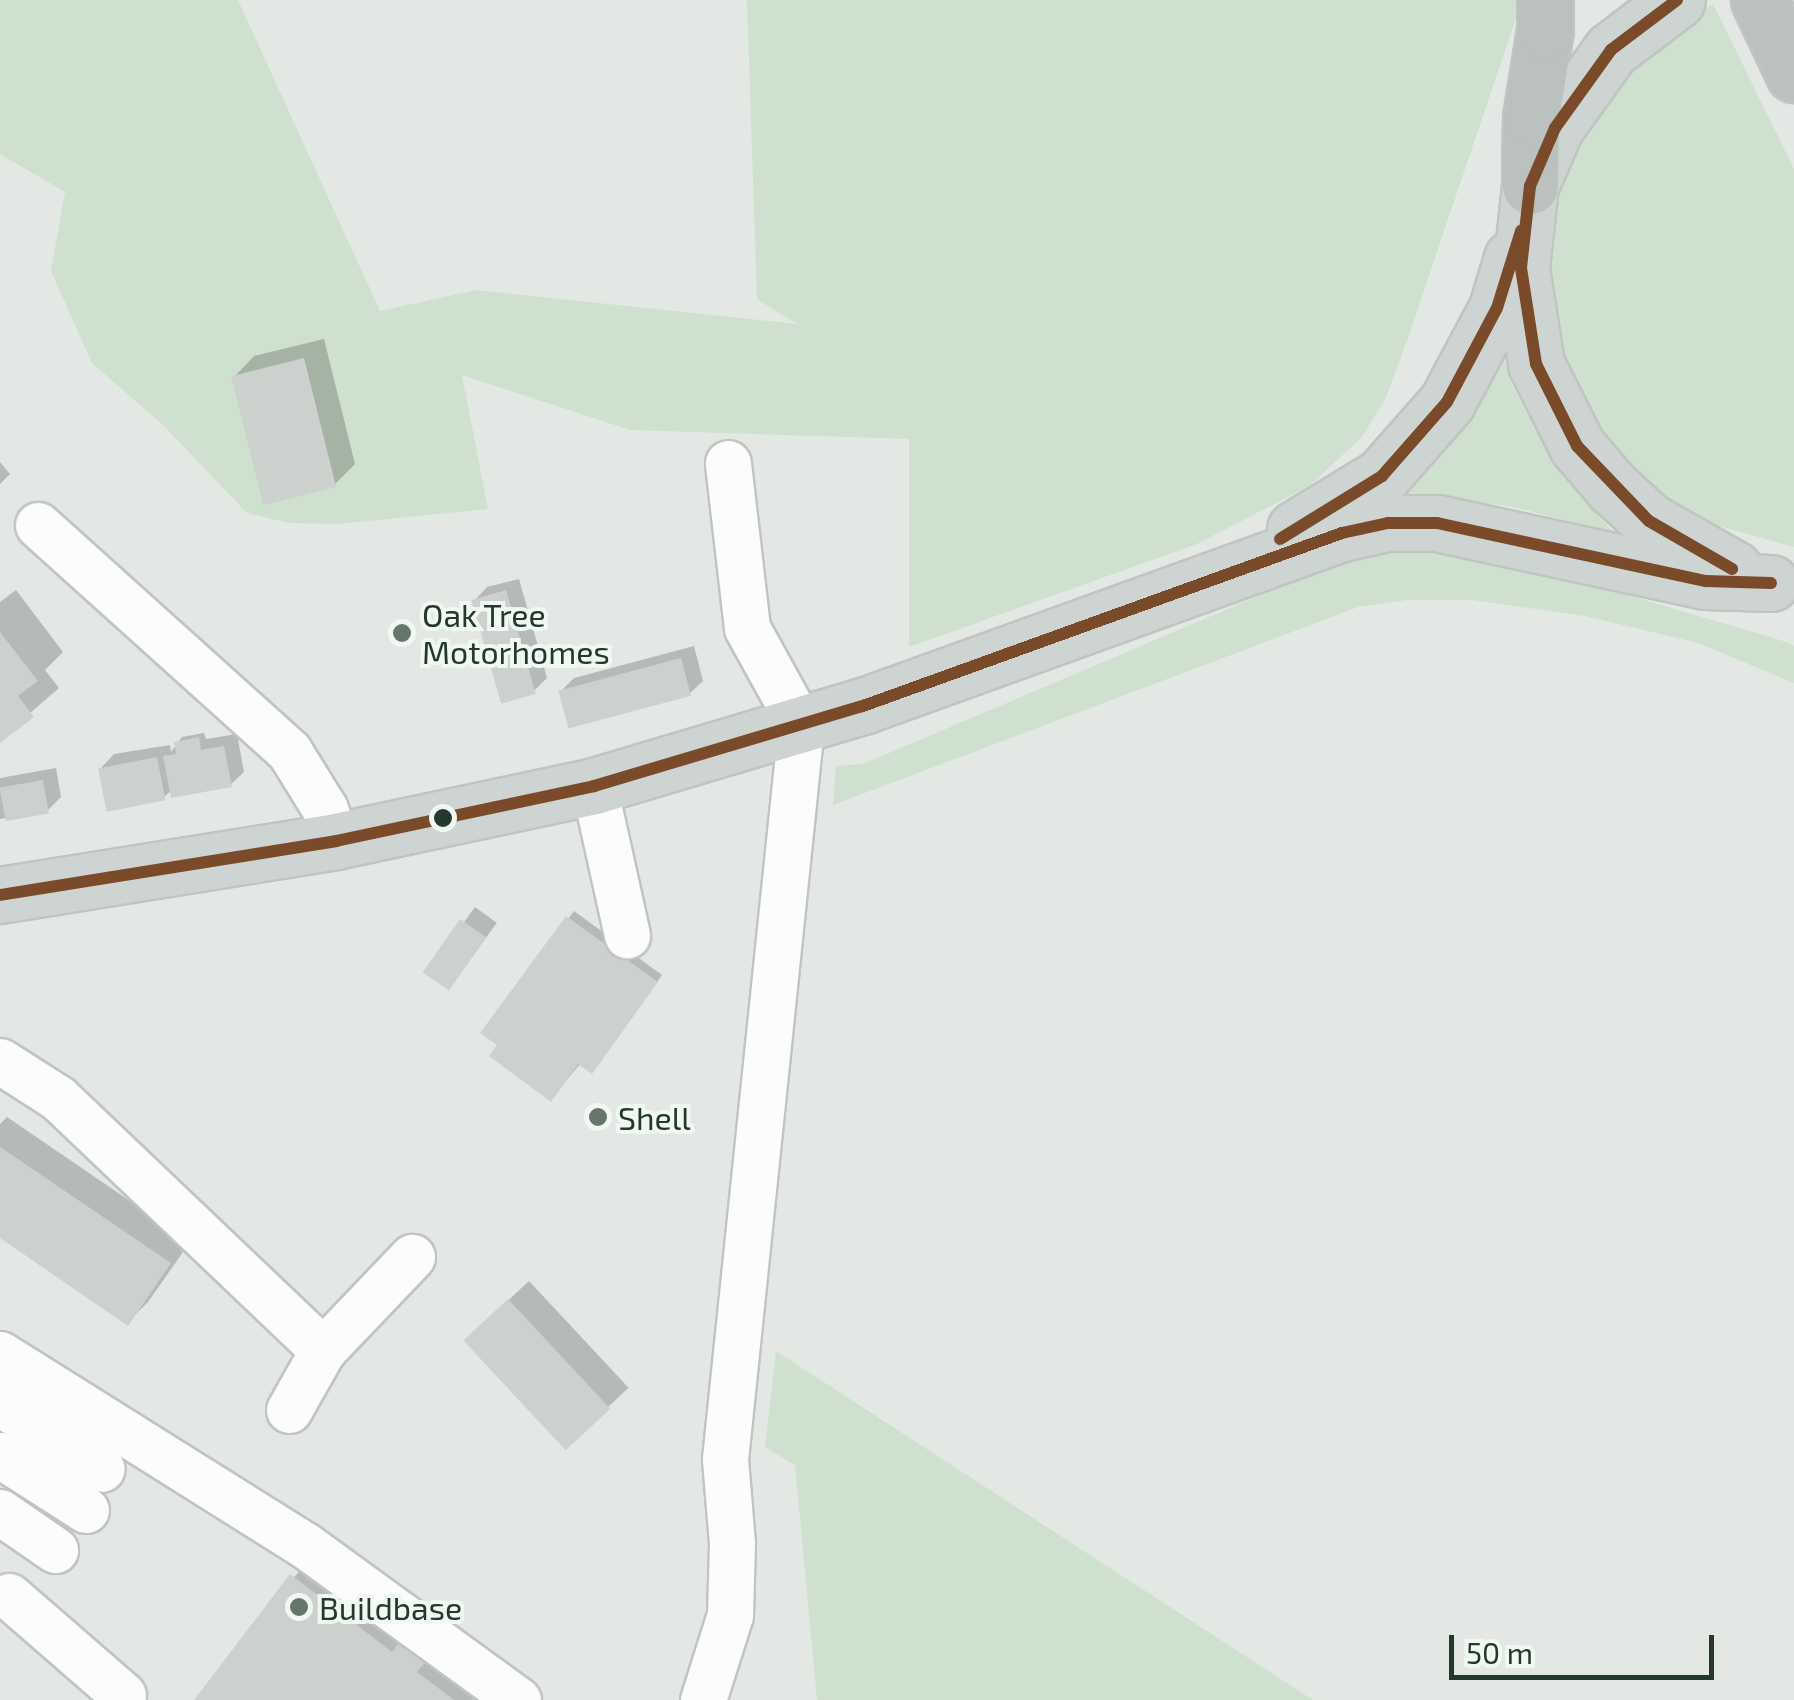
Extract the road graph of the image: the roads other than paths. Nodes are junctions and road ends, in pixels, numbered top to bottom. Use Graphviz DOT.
graph roads {
  1 [pos="1545,0"];
  2 [pos="1676,0"];
  3 [pos="1759,0"];
  4 [pos="1794,74"];
  5 [pos="1526,205"];
  6 [pos="728,463"];
  7 [pos="38,525"];
  8 [pos="1216,578"];
  9 [pos="1783,585"];
  10 [pos="800,726"];
  11 [pos="594,786"];
  12 [pos="336,842"];
  13 [pos="0,895"];
  14 [pos="627,936"];
  15 [pos="0,1061"];
  16 [pos="412,1257"];
  17 [pos="323,1350"];
  18 [pos="0,1354"];
  19 [pos="0,1403"];
  20 [pos="289,1410"];
  21 [pos="0,1454"];
  22 [pos="102,1469"];
  23 [pos="86,1510"];
  24 [pos="0,1512"];
  25 [pos="55,1550"];
  26 [pos="3,1600"];
  27 [pos="111,1698"];
  28 [pos="518,1700"];
  29 [pos="703,1700"];
  1 -- 5 [label="highway"];
  2 -- 5 [label="main road"];
  3 -- 4 [label="highway"];
  5 -- 8 [label="main road"];
  5 -- 9 [label="main road"];
  6 -- 10 [label="lane"];
  7 -- 12 [label="lane"];
  8 -- 9 [label="main road"];
  8 -- 10 [label="main road"];
  10 -- 11 [label="main road"];
  10 -- 29 [label="lane"];
  11 -- 12 [label="main road"];
  11 -- 14 [label="lane"];
  12 -- 13 [label="main road"];
  15 -- 17 [label="lane"];
  16 -- 17 [label="lane"];
  17 -- 20 [label="lane"];
  18 -- 28 [label="lane"];
  19 -- 22 [label="lane"];
  21 -- 23 [label="lane"];
  24 -- 25 [label="lane"];
  26 -- 27 [label="lane"];
}
